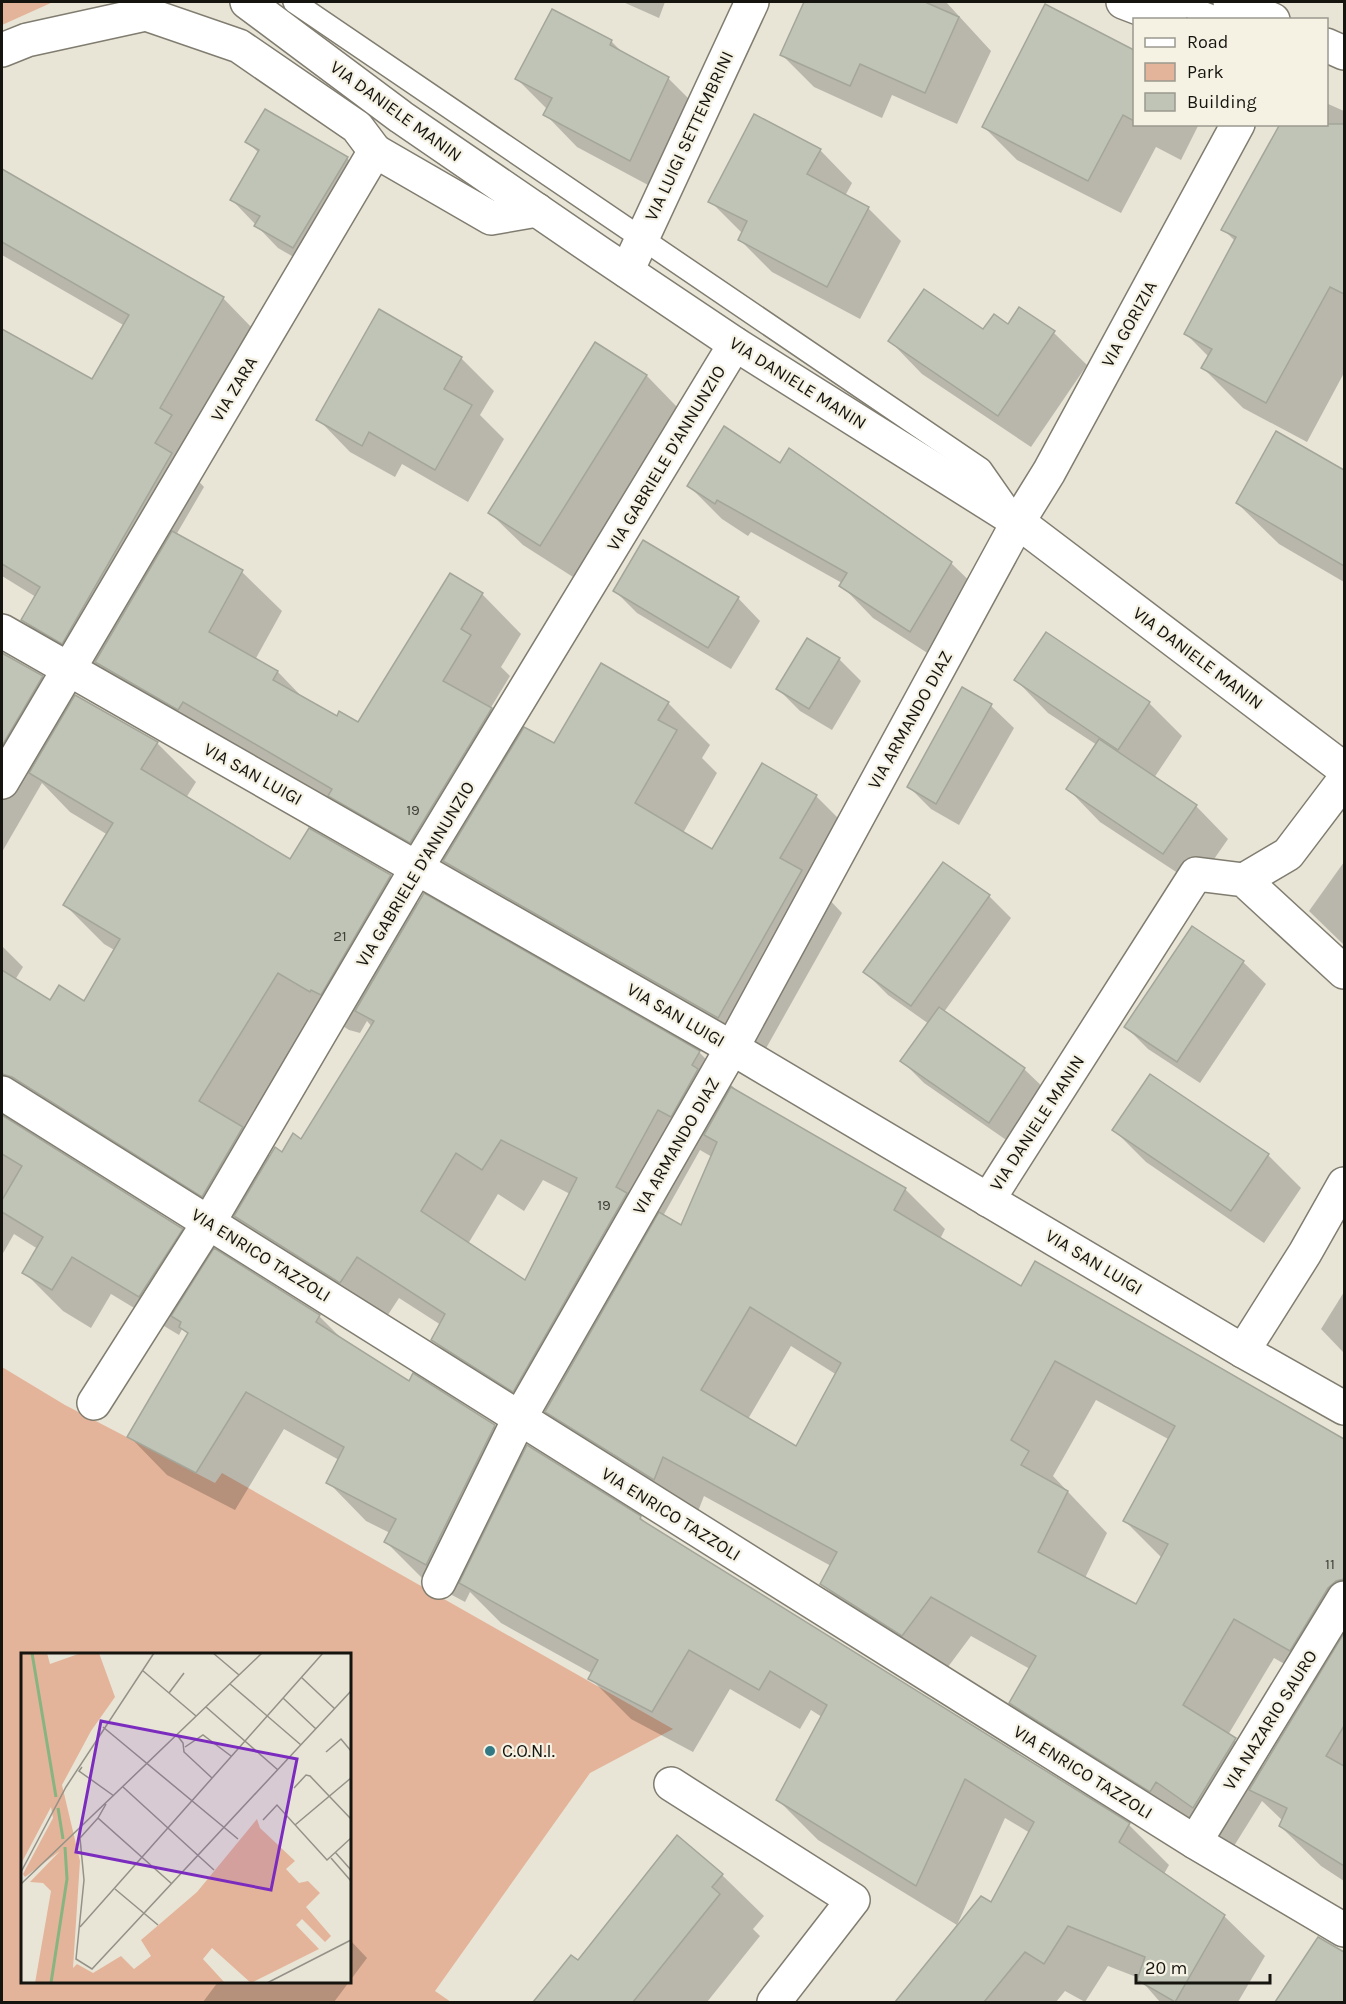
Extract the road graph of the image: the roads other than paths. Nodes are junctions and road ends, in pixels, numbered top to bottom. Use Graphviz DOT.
graph roads {
  1 [pos="247,2"];
  2 [pos="294,2"];
  3 [pos="752,2"];
  4 [pos="1123,2"];
  5 [pos="1176,2"];
  6 [pos="1230,2"];
  7 [pos="1165,18"];
  8 [pos="1218,18"];
  9 [pos="1268,18"];
  10 [pos="1328,46"];
  11 [pos="2,50"];
  12 [pos="1344,53"];
  13 [pos="1237,126"];
  14 [pos="375,151"];
  15 [pos="537,210"];
  16 [pos="642,237"];
  17 [pos="627,271"];
  18 [pos="735,344"];
  19 [pos="1018,522"];
  20 [pos="2,631"];
  21 [pos="67,670"];
  22 [pos="1344,770"];
  23 [pos="1344,780"];
  24 [pos="2,782"];
  25 [pos="418,866"];
  26 [pos="1244,880"];
  27 [pos="1344,972"];
  28 [pos="732,1048"];
  29 [pos="2,1093"];
  30 [pos="1344,1184"];
  31 [pos="988,1200"];
  32 [pos="209,1222"];
  33 [pos="1243,1351"];
  34 [pos="94,1403"];
  35 [pos="1344,1408"];
  36 [pos="519,1419"];
  37 [pos="439,1582"];
  38 [pos="1344,1598"];
  39 [pos="671,1784"];
  40 [pos="1195,1842"];
  41 [pos="1344,1930"];
  42 [pos="774,2002"];
  1 -- 15 [label="street, VIA DANIELE MANIN"];
  2 -- 16 [label="lane"];
  3 -- 16 [label="street, VIA LUIGI SETTEMBRINI"];
  4 -- 7 [label="street"];
  5 -- 8 [label="lane"];
  6 -- 9 [label="street"];
  10 -- 12 [label="street"];
  11 -- 14 [label="street"];
  13 -- 19 [label="street, VIA GORIZIA"];
  14 -- 15 [label="street"];
  14 -- 21 [label="street, VIA ZARA"];
  15 -- 17 [label="street, VIA DANIELE MANIN"];
  16 -- 17 [label="street, VIA LUIGI SETTEMBRINI"];
  16 -- 19 [label="lane"];
  17 -- 18 [label="street, VIA DANIELE MANIN"];
  18 -- 19 [label="street, VIA DANIELE MANIN"];
  18 -- 25 [label="street, VIA GABRIELE D'ANNUNZIO"];
  19 -- 22 [label="street, VIA DANIELE MANIN"];
  19 -- 28 [label="street, VIA ARMANDO DIAZ"];
  20 -- 21 [label="street, VIA SAN LUIGI"];
  21 -- 24 [label="street, VIA ZARA"];
  21 -- 25 [label="street, VIA SAN LUIGI"];
  23 -- 26 [label="street"];
  25 -- 28 [label="street, VIA SAN LUIGI"];
  25 -- 32 [label="street, VIA GABRIELE D'ANNUNZIO"];
  26 -- 27 [label="street"];
  26 -- 31 [label="street, VIA DANIELE MANIN"];
  28 -- 31 [label="street, VIA SAN LUIGI"];
  28 -- 36 [label="street, VIA ARMANDO DIAZ"];
  29 -- 32 [label="street, VIA ENRICO TAZZOLI"];
  30 -- 33 [label="street"];
  31 -- 33 [label="street, VIA SAN LUIGI"];
  32 -- 34 [label="street, VIA GABRIELE D'ANNUNZIO"];
  32 -- 36 [label="street, VIA ENRICO TAZZOLI"];
  33 -- 35 [label="street, VIA SAN LUIGI"];
  36 -- 37 [label="street, VIA ARMANDO DIAZ"];
  36 -- 40 [label="street, VIA ENRICO TAZZOLI"];
  38 -- 40 [label="street, VIA NAZARIO SAURO"];
  39 -- 42 [label="street"];
  40 -- 41 [label="street, VIA ENRICO TAZZOLI"];
}
